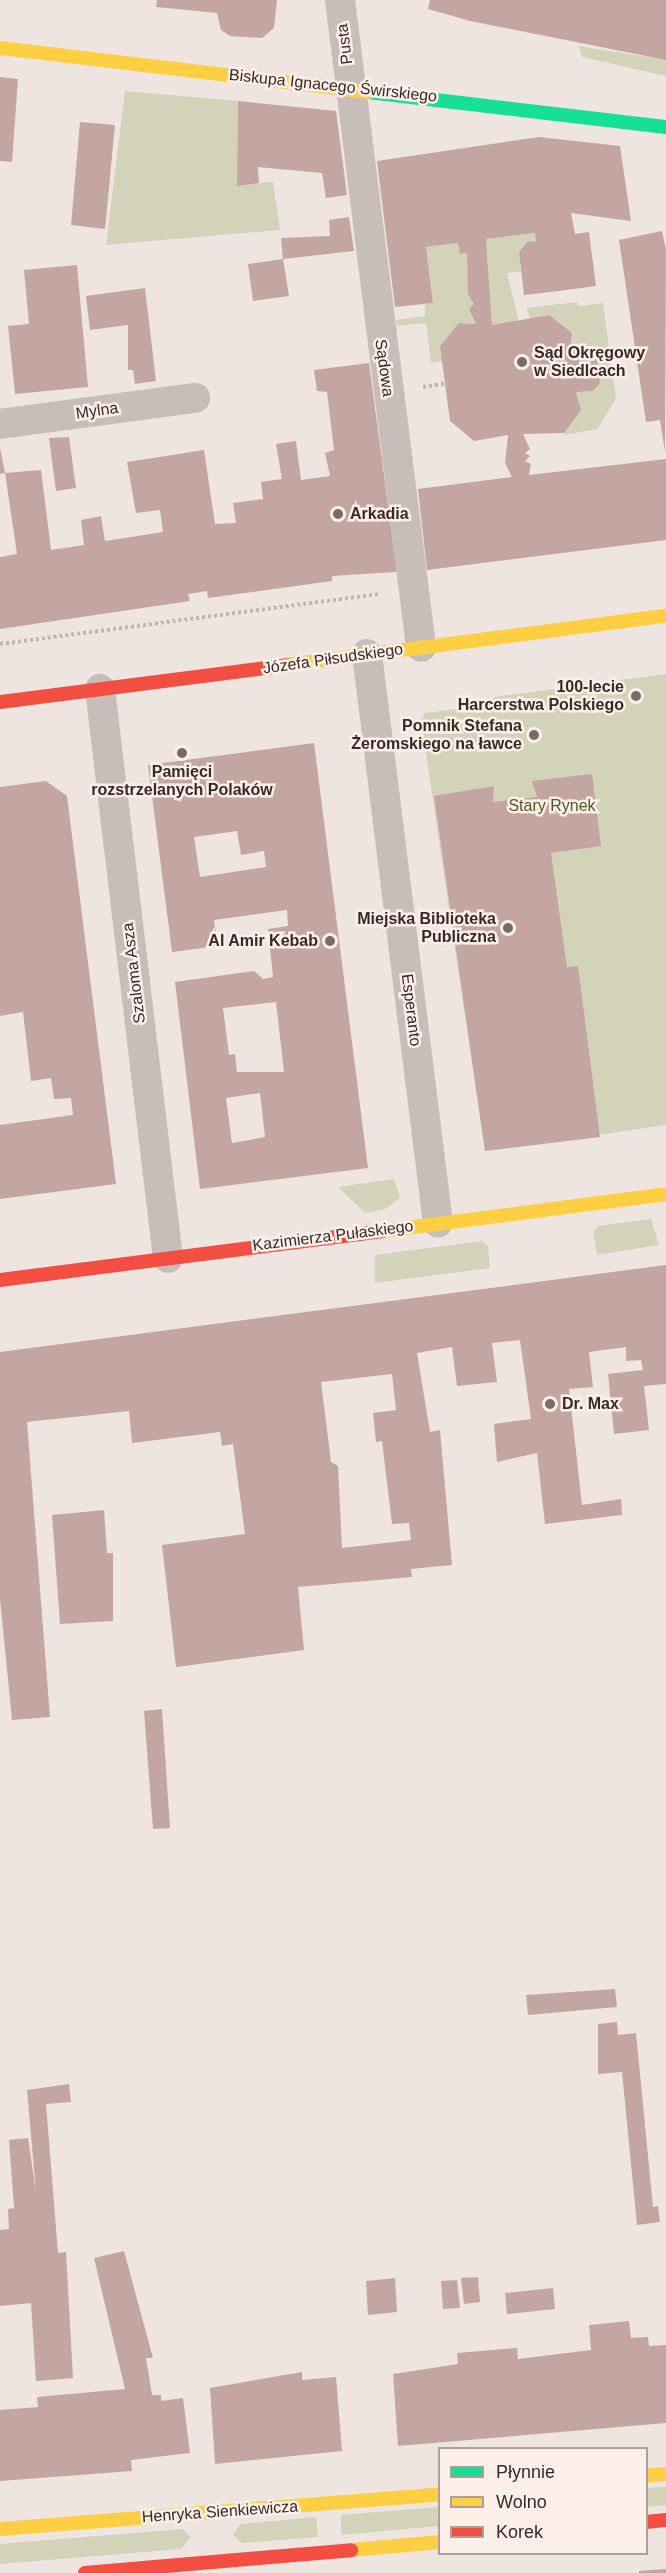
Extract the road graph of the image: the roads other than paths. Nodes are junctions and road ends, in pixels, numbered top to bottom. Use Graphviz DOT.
graph roads {
  1 [pos="340,0"];
  2 [pos="0,48"];
  3 [pos="351,89"];
  4 [pos="666,127"];
  5 [pos="195,398"];
  6 [pos="0,424"];
  7 [pos="666,616"];
  8 [pos="421,647"];
  9 [pos="367,654"];
  10 [pos="100,689"];
  11 [pos="0,702"];
  12 [pos="666,1194"];
  13 [pos="438,1223"];
  14 [pos="168,1258"];
  15 [pos="0,1280"];
  16 [pos="666,2474"];
  17 [pos="648,2476"];
  18 [pos="438,2494"];
  19 [pos="666,2520"];
  20 [pos="648,2522"];
  21 [pos="0,2529"];
  22 [pos="438,2542"];
  23 [pos="85,2573"];
  1 -- 3 [label="street, Pusta"];
  2 -- 3 [label="street, Biskupa Ignacego Świrskiego"];
  3 -- 4 [label="street, Biskupa Ignacego Świrskiego"];
  3 -- 8 [label="street, Sądowa"];
  5 -- 6 [label="street, Mylna"];
  7 -- 8 [label="street, Józefa Piłsudskiego"];
  8 -- 9 [label="street, Józefa Piłsudskiego"];
  9 -- 10 [label="street, Józefa Piłsudskiego"];
  9 -- 13 [label="street, Esperanto"];
  10 -- 11 [label="street, Józefa Piłsudskiego"];
  10 -- 14 [label="street, Szaloma Asza"];
  12 -- 13 [label="street, Kazimierza Pułaskiego"];
  13 -- 14 [label="street, Kazimierza Pułaskiego"];
  14 -- 15 [label="street, Kazimierza Pułaskiego"];
  16 -- 17 [label="street"];
  18 -- 21 [label="street, Henryka Sienkiewicza"];
  19 -- 20 [label="street"];
  22 -- 23 [label="street"];
}
